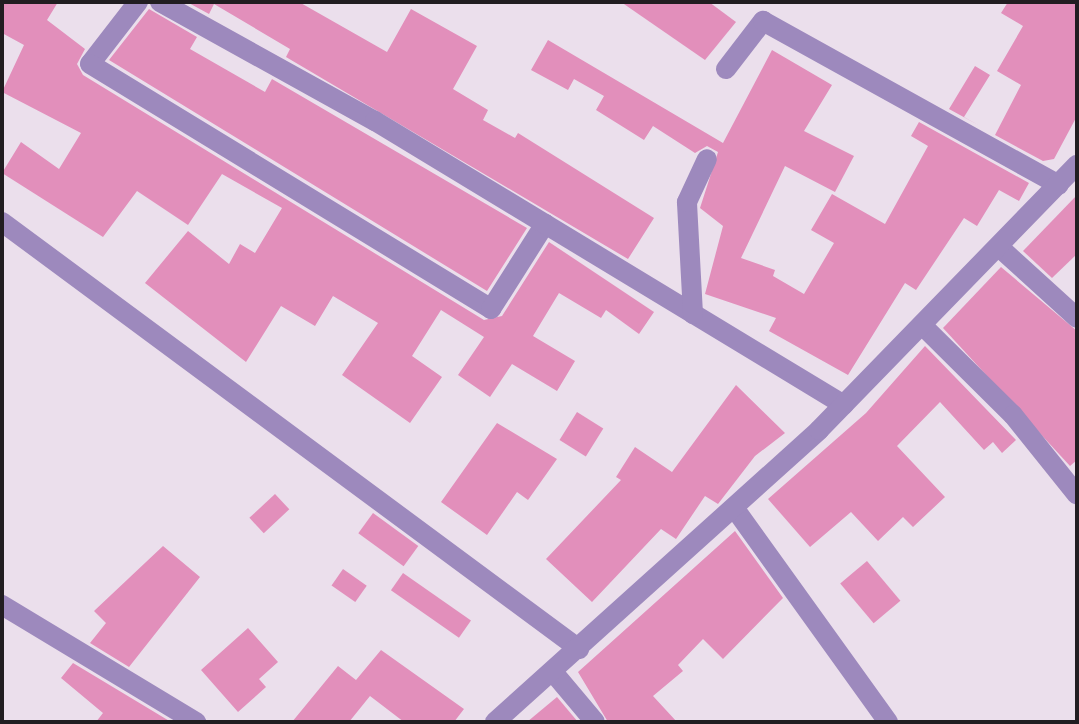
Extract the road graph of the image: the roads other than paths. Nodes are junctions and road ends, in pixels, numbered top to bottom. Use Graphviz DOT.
graph roads {
  1 [pos="138,2"];
  2 [pos="160,2"];
  3 [pos="726,69"];
  4 [pos="707,159"];
  5 [pos="1077,165"];
  6 [pos="1059,185"];
  7 [pos="2,222"];
  8 [pos="545,224"];
  9 [pos="999,247"];
  10 [pos="693,314"];
  11 [pos="1077,318"];
  12 [pos="922,325"];
  13 [pos="844,405"];
  14 [pos="1077,495"];
  15 [pos="735,509"];
  16 [pos="2,605"];
  17 [pos="579,649"];
  18 [pos="553,672"];
  19 [pos="183,719"];
  20 [pos="496,722"];
  21 [pos="595,722"];
  22 [pos="888,722"];
  1 -- 8 [label="street"];
  2 -- 8 [label="street"];
  3 -- 6 [label="street"];
  4 -- 10 [label="street"];
  5 -- 6 [label="street"];
  6 -- 9 [label="street"];
  7 -- 17 [label="street"];
  8 -- 10 [label="street"];
  9 -- 11 [label="street"];
  9 -- 12 [label="street"];
  10 -- 13 [label="street"];
  12 -- 13 [label="street"];
  12 -- 14 [label="street"];
  13 -- 15 [label="street"];
  15 -- 17 [label="street"];
  15 -- 22 [label="street"];
  16 -- 19 [label="street"];
  17 -- 18 [label="street"];
  18 -- 20 [label="street"];
  18 -- 21 [label="street"];
}
